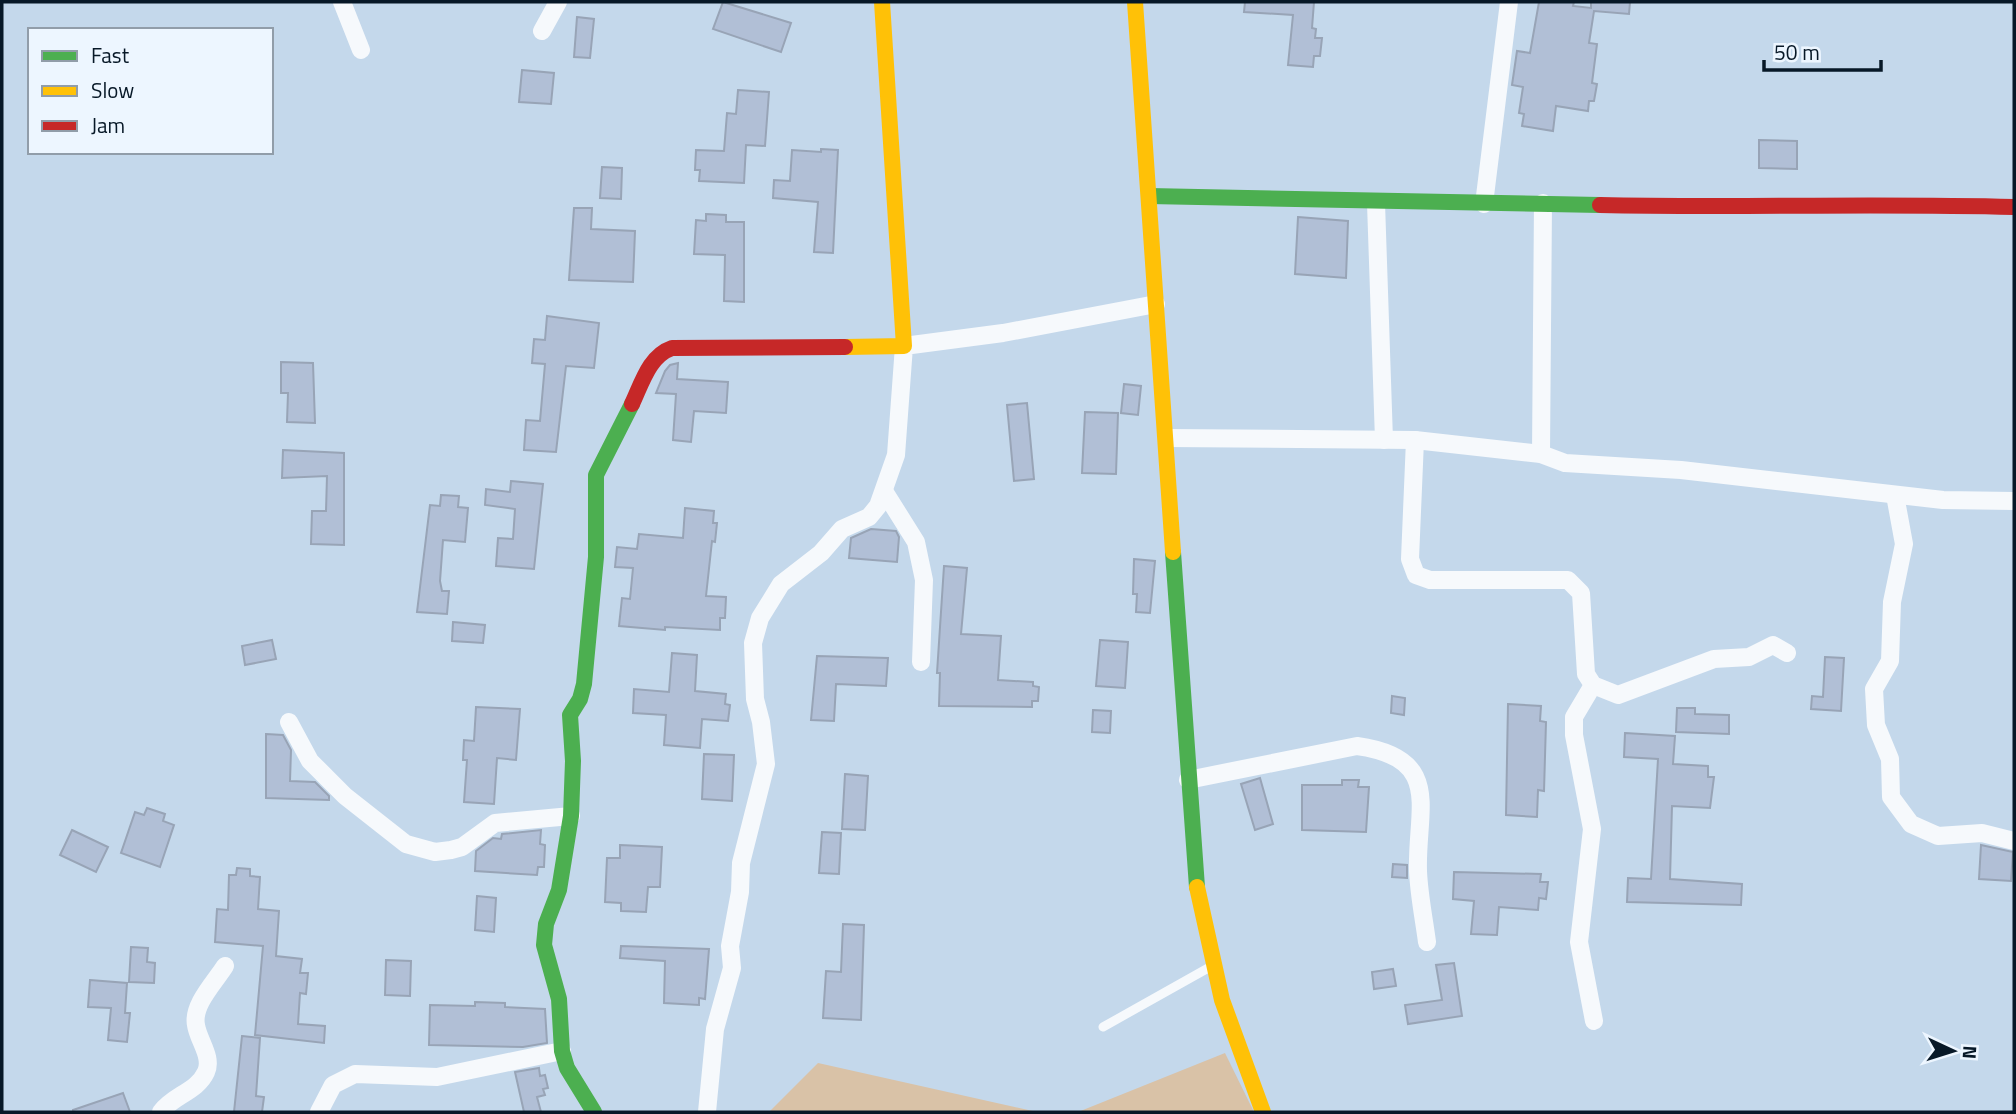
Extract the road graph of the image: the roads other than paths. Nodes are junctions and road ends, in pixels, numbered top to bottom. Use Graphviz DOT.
graph roads {
  1 [pos="342,2"];
  2 [pos="558,2"];
  3 [pos="882,2"];
  4 [pos="1135,2"];
  5 [pos="1509,2"];
  6 [pos="542,31"];
  7 [pos="361,50"];
  8 [pos="1149,196"];
  9 [pos="1376,203"];
  10 [pos="1543,203"];
  11 [pos="1484,204"];
  12 [pos="2014,207"];
  13 [pos="1156,304"];
  14 [pos="904,346"];
  15 [pos="1167,438"];
  16 [pos="1384,440"];
  17 [pos="1415,440"];
  18 [pos="1541,454"];
  19 [pos="884,491"];
  20 [pos="1895,495"];
  21 [pos="2014,501"];
  22 [pos="1787,653"];
  23 [pos="921,662"];
  24 [pos="1593,685"];
  25 [pos="289,722"];
  26 [pos="1188,780"];
  27 [pos="571,816"];
  28 [pos="2014,841"];
  29 [pos="1427,942"];
  30 [pos="225,966"];
  31 [pos="1211,966"];
  32 [pos="1594,1021"];
  33 [pos="1103,1027"];
  34 [pos="562,1051"];
  35 [pos="161,1112"];
  36 [pos="319,1112"];
  37 [pos="594,1112"];
  38 [pos="707,1112"];
  39 [pos="1263,1112"];
  1 -- 7 [label="street"];
  2 -- 6 [label="street"];
  3 -- 14 [label="street"];
  4 -- 8 [label="street"];
  5 -- 11 [label="street"];
  8 -- 9 [label="street"];
  8 -- 13 [label="street"];
  9 -- 11 [label="street"];
  9 -- 16 [label="street"];
  10 -- 11 [label="street"];
  10 -- 12 [label="street"];
  10 -- 18 [label="street"];
  13 -- 14 [label="street"];
  13 -- 15 [label="street"];
  14 -- 19 [label="street"];
  14 -- 27 [label="street"];
  15 -- 16 [label="street"];
  15 -- 26 [label="street"];
  16 -- 17 [label="street"];
  17 -- 18 [label="street"];
  17 -- 24 [label="street"];
  18 -- 20 [label="street"];
  19 -- 23 [label="street"];
  19 -- 38 [label="street"];
  20 -- 21 [label="street"];
  20 -- 28 [label="street"];
  22 -- 24 [label="street"];
  24 -- 32 [label="street"];
  25 -- 27 [label="street"];
  26 -- 29 [label="street"];
  26 -- 31 [label="street"];
  27 -- 34 [label="street"];
  30 -- 35 [label="street"];
  31 -- 33 [label="lane"];
  31 -- 39 [label="street"];
  34 -- 36 [label="street"];
  34 -- 37 [label="street"];
}
